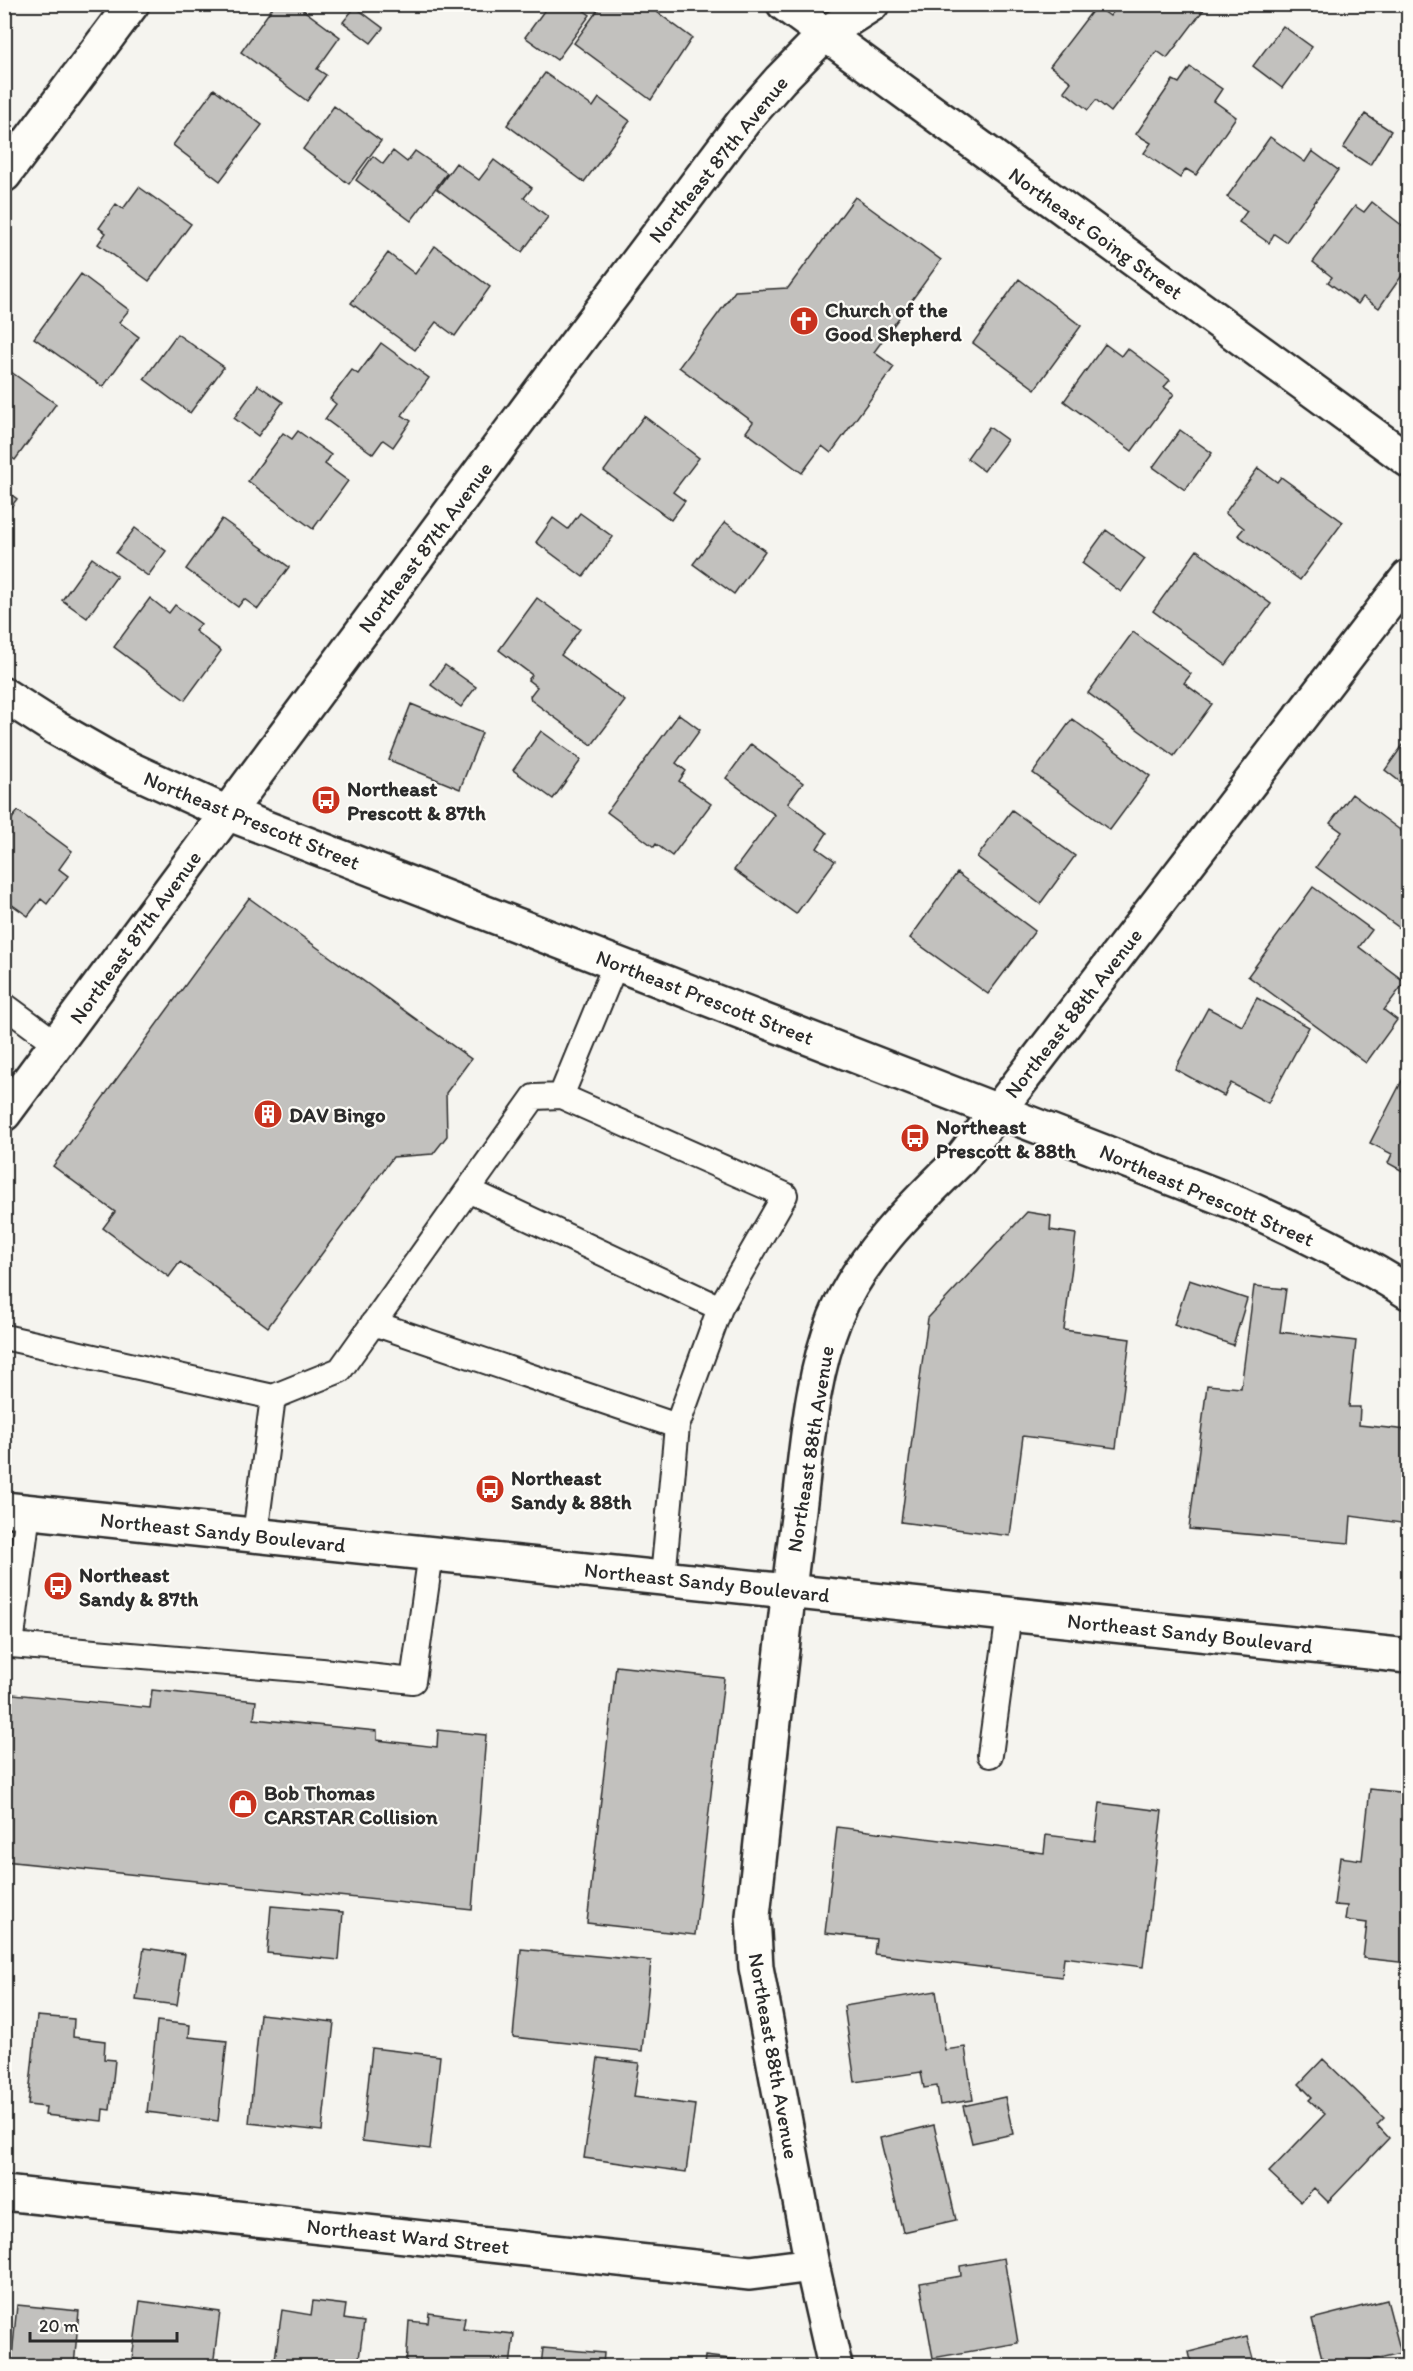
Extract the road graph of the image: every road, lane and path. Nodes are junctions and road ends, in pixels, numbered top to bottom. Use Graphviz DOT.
graph roads {
  1 [pos="132,4"];
  2 [pos="784,4"];
  3 [pos="872,4"];
  4 [pos="825,34"];
  5 [pos="4,176"];
  6 [pos="1408,460"];
  7 [pos="1408,577"];
  8 [pos="4,695"];
  9 [pos="227,813"];
  10 [pos="616,963"];
  11 [pos="4,1005"];
  12 [pos="57,1044"];
  13 [pos="561,1096"];
  14 [pos="998,1111"];
  15 [pos="4,1114"];
  16 [pos="468,1190"];
  17 [pos="1408,1292"];
  18 [pos="720,1308"];
  19 [pos="374,1323"];
  20 [pos="4,1337"];
  21 [pos="273,1397"];
  22 [pos="677,1426"];
  23 [pos="16,1511"];
  24 [pos="255,1535"];
  25 [pos="431,1553"];
  26 [pos="663,1578"];
  27 [pos="788,1591"];
  28 [pos="1009,1614"];
  29 [pos="1408,1656"];
  30 [pos="990,1755"];
  31 [pos="4,2193"];
  32 [pos="812,2265"];
  33 [pos="835,2367"];
  1 -- 5 [label="street"];
  2 -- 4 [label="street, Northeast Going Street"];
  3 -- 4 [label="street, Northeast 87th Avenue"];
  4 -- 6 [label="street, Northeast Going Street"];
  4 -- 9 [label="street, Northeast 87th Avenue"];
  7 -- 14 [label="street, Northeast 88th Avenue"];
  8 -- 9 [label="street, Northeast Prescott Street"];
  9 -- 10 [label="street, Northeast Prescott Street"];
  9 -- 12 [label="street, Northeast 87th Avenue"];
  10 -- 13 [label="lane"];
  10 -- 14 [label="street, Northeast Prescott Street"];
  11 -- 12 [label="lane"];
  12 -- 15 [label="street, Northeast 87th Avenue"];
  13 -- 16 [label="lane"];
  13 -- 18 [label="lane"];
  14 -- 17 [label="street, Northeast Prescott Street"];
  14 -- 27 [label="street, Northeast 88th Avenue"];
  16 -- 18 [label="lane"];
  16 -- 19 [label="lane"];
  18 -- 22 [label="lane"];
  19 -- 21 [label="lane"];
  19 -- 22 [label="lane"];
  20 -- 21 [label="lane"];
  21 -- 24 [label="lane"];
  22 -- 26 [label="lane"];
  23 -- 24 [label="street, Northeast Sandy Boulevard"];
  23 -- 25 [label="lane"];
  24 -- 25 [label="street, Northeast Sandy Boulevard"];
  25 -- 26 [label="street, Northeast Sandy Boulevard"];
  26 -- 27 [label="street, Northeast Sandy Boulevard"];
  27 -- 28 [label="street, Northeast Sandy Boulevard"];
  27 -- 32 [label="street, Northeast 88th Avenue"];
  28 -- 29 [label="street, Northeast Sandy Boulevard"];
  28 -- 30 [label="lane"];
  31 -- 32 [label="street, Northeast Ward Street"];
  32 -- 33 [label="street, Northeast 88th Avenue"];
}
